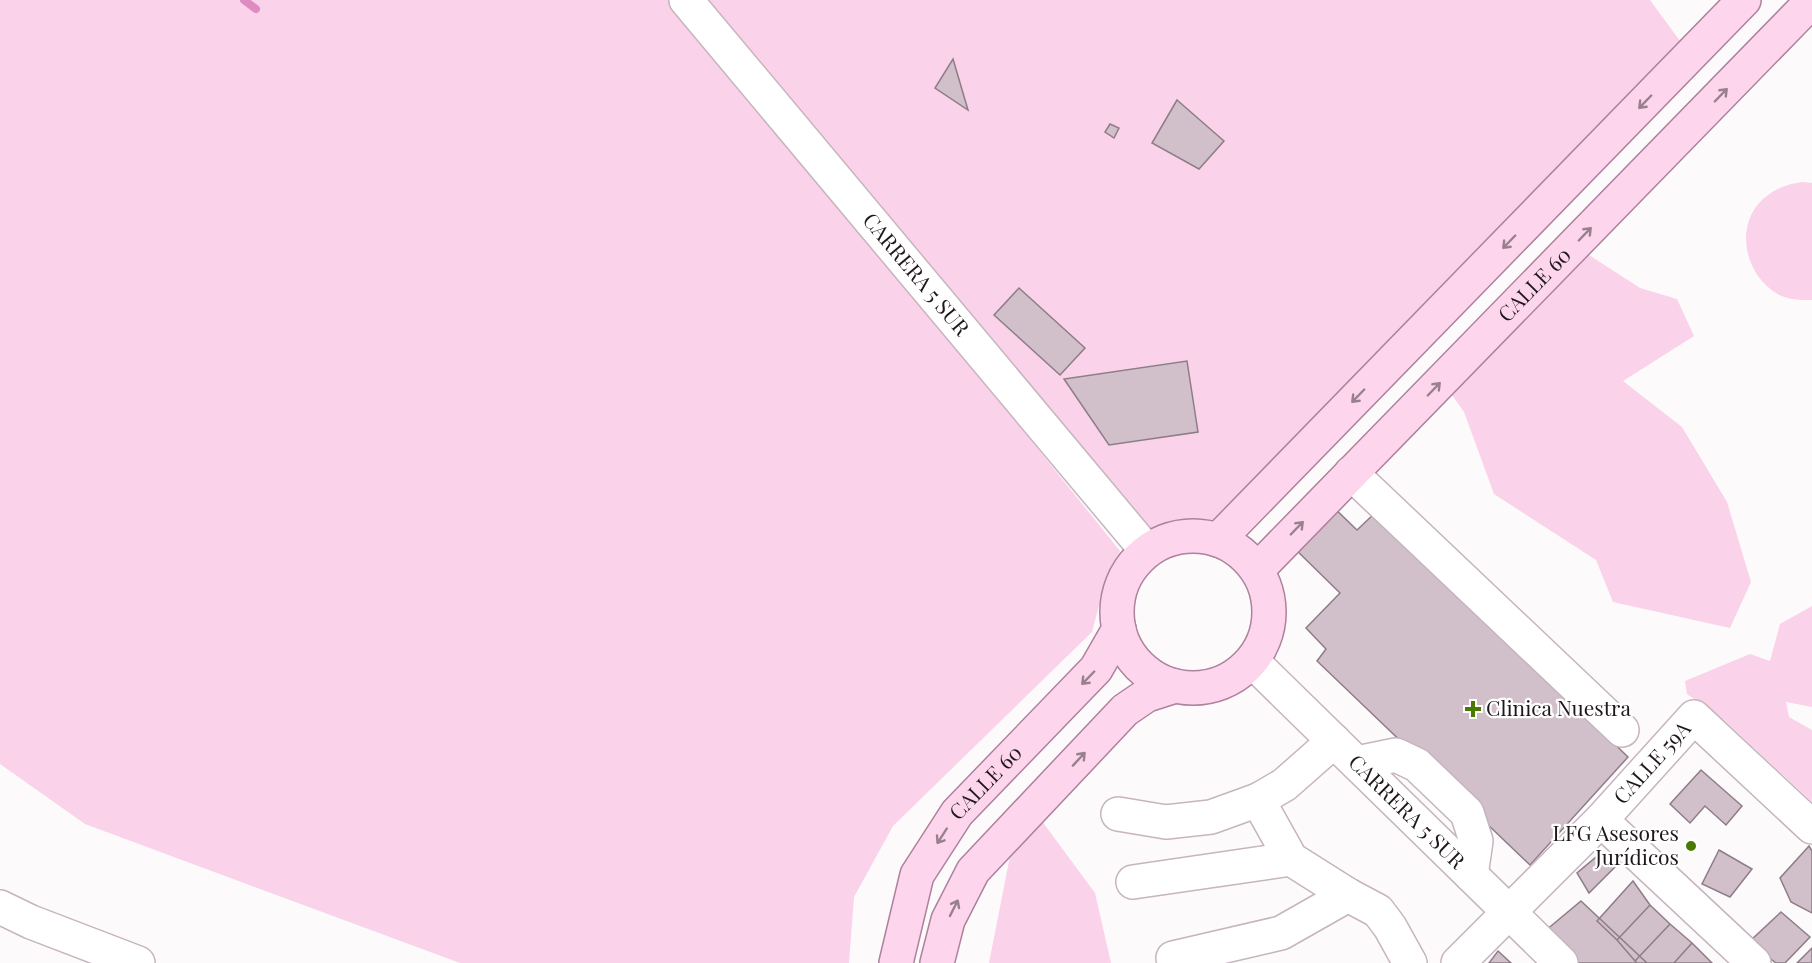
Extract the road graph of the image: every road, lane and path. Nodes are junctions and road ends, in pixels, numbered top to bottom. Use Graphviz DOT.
graph roads {
  1 [pos="686,0"];
  2 [pos="1744,0"];
  3 [pos="1812,2"];
  4 [pos="1352,473"];
  5 [pos="1218,540"];
  6 [pos="1147,551"];
  7 [pos="1257,570"];
  8 [pos="1119,629"];
  9 [pos="1252,661"];
  10 [pos="1175,686"];
  11 [pos="1622,730"];
  12 [pos="1346,752"];
  13 [pos="1258,800"];
  14 [pos="1118,814"];
  15 [pos="1601,820"];
  16 [pos="1812,827"];
  17 [pos="1291,859"];
  18 [pos="1133,882"];
  19 [pos="1348,895"];
  20 [pos="0,907"];
  21 [pos="1508,912"];
  22 [pos="83,954"];
  23 [pos="1173,958"];
  24 [pos="138,963"];
  25 [pos="896,963"];
  26 [pos="937,963"];
  27 [pos="1410,963"];
  28 [pos="1458,963"];
  29 [pos="1561,963"];
  30 [pos="1754,963"];
  1 -- 6 [label="street, CARRERA 5 SUR"];
  2 -- 5 [label="main road, one-way"];
  4 -- 3 [label="main road, CALLE 60, one-way"];
  7 -- 4 [label="main road, CALLE 60, one-way"];
  4 -- 11 [label="street"];
  5 -- 6 [label="main road"];
  5 -- 7 [label="main road"];
  6 -- 8 [label="main road"];
  7 -- 9 [label="main road"];
  8 -- 10 [label="main road"];
  8 -- 25 [label="main road, CALLE 60, one-way"];
  9 -- 10 [label="main road"];
  9 -- 12 [label="street, CARRERA 5 SUR"];
  26 -- 10 [label="main road, one-way"];
  12 -- 13 [label="street"];
  12 -- 21 [label="street, CARRERA 5 SUR"];
  13 -- 14 [label="street"];
  13 -- 17 [label="street"];
  15 -- 16 [label="street, CALLE 59A"];
  15 -- 21 [label="street, CALLE 59A"];
  15 -- 30 [label="street"];
  17 -- 18 [label="street"];
  17 -- 19 [label="street"];
  19 -- 23 [label="street"];
  19 -- 27 [label="street"];
  20 -- 22 [label="street"];
  21 -- 28 [label="street, CALLE 59A"];
  21 -- 29 [label="street, CARRERA 5 SUR"];
  22 -- 24 [label="street"];
}
